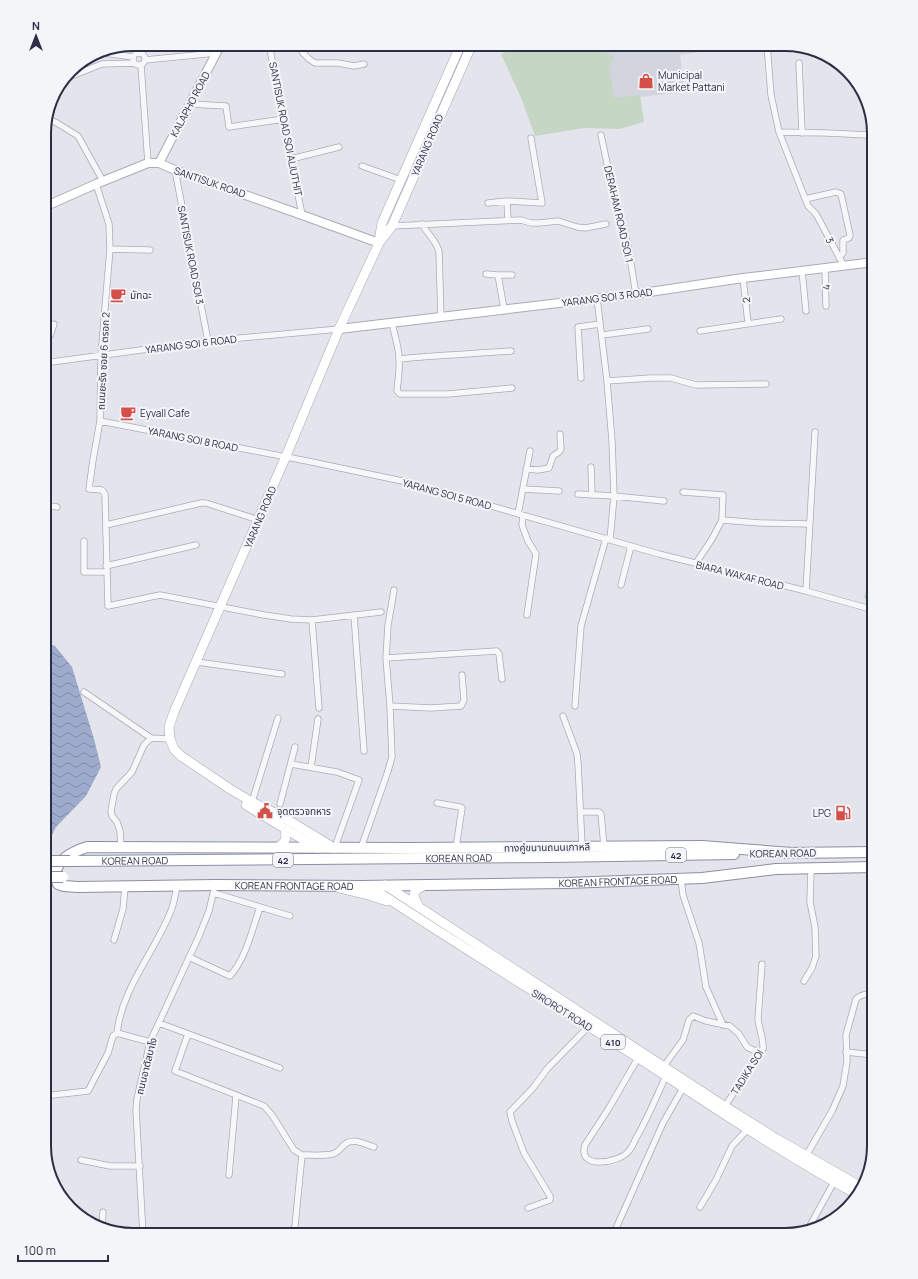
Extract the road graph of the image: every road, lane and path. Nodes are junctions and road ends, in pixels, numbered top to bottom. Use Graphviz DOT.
graph roads {
  1 [pos="270,51"];
  2 [pos="302,51"];
  3 [pos="458,51"];
  4 [pos="469,51"];
  5 [pos="767,51"];
  6 [pos="139,53"];
  7 [pos="216,53"];
  8 [pos="110,54"];
  9 [pos="103,56"];
  10 [pos="134,60"];
  11 [pos="143,63"];
  12 [pos="799,63"];
  13 [pos="102,64"];
  14 [pos="364,64"];
  15 [pos="76,74"];
  16 [pos="435,102"];
  17 [pos="190,104"];
  18 [pos="444,106"];
  19 [pos="284,119"];
  20 [pos="52,121"];
  21 [pos="779,132"];
  22 [pos="802,133"];
  23 [pos="601,135"];
  24 [pos="867,135"];
  25 [pos="531,138"];
  26 [pos="340,147"];
  27 [pos="291,159"];
  28 [pos="148,163"];
  29 [pos="159,163"];
  30 [pos="362,166"];
  31 [pos="175,170"];
  32 [pos="401,180"];
  33 [pos="100,182"];
  34 [pos="805,199"];
  35 [pos="507,201"];
  36 [pos="488,203"];
  37 [pos="51,204"];
  38 [pos="302,215"];
  39 [pos="508,220"];
  40 [pos="422,224"];
  41 [pos="606,224"];
  42 [pos="392,226"];
  43 [pos="379,243"];
  44 [pos="110,249"];
  45 [pos="150,250"];
  46 [pos="839,258"];
  47 [pos="867,263"];
  48 [pos="844,266"];
  49 [pos="825,268"];
  50 [pos="802,270"];
  51 [pos="486,274"];
  52 [pos="498,275"];
  53 [pos="512,275"];
  54 [pos="743,278"];
  55 [pos="636,294"];
  56 [pos="597,298"];
  57 [pos="826,306"];
  58 [pos="504,309"];
  59 [pos="806,310"];
  60 [pos="441,318"];
  61 [pos="780,319"];
  62 [pos="392,322"];
  63 [pos="748,323"];
  64 [pos="54,324"];
  65 [pos="600,324"];
  66 [pos="339,330"];
  67 [pos="648,330"];
  68 [pos="700,331"];
  69 [pos="51,333"];
  70 [pos="602,335"];
  71 [pos="208,341"];
  72 [pos="511,351"];
  73 [pos="102,355"];
  74 [pos="399,359"];
  75 [pos="51,362"];
  76 [pos="581,378"];
  77 [pos="607,381"];
  78 [pos="766,384"];
  79 [pos="512,388"];
  80 [pos="100,421"];
  81 [pos="815,432"];
  82 [pos="560,434"];
  83 [pos="530,451"];
  84 [pos="286,456"];
  85 [pos="590,467"];
  86 [pos="526,469"];
  87 [pos="523,489"];
  88 [pos="559,491"];
  89 [pos="683,492"];
  90 [pos="578,494"];
  91 [pos="592,495"];
  92 [pos="614,496"];
  93 [pos="664,501"];
  94 [pos="51,507"];
  95 [pos="57,507"];
  96 [pos="521,515"];
  97 [pos="259,520"];
  98 [pos="722,520"];
  99 [pos="810,524"];
  100 [pos="106,525"];
  101 [pos="608,539"];
  102 [pos="84,541"];
  103 [pos="196,545"];
  104 [pos="631,546"];
  105 [pos="696,563"];
  106 [pos="106,569"];
  107 [pos="621,585"];
  108 [pos="394,590"];
  109 [pos="806,591"];
  110 [pos="221,607"];
  111 [pos="867,608"];
  112 [pos="381,612"];
  113 [pos="354,615"];
  114 [pos="527,615"];
  115 [pos="312,620"];
  116 [pos="386,658"];
  117 [pos="197,662"];
  118 [pos="282,674"];
  119 [pos="462,675"];
  120 [pos="502,679"];
  121 [pos="84,692"];
  122 [pos="390,706"];
  123 [pos="576,706"];
  124 [pos="319,708"];
  125 [pos="563,716"];
  126 [pos="278,718"];
  127 [pos="318,719"];
  128 [pos="151,738"];
  129 [pos="170,739"];
  130 [pos="295,747"];
  131 [pos="364,751"];
  132 [pos="291,764"];
  133 [pos="311,767"];
  134 [pos="211,776"];
  135 [pos="252,802"];
  136 [pos="437,803"];
  137 [pos="280,804"];
  138 [pos="581,812"];
  139 [pos="285,829"];
  140 [pos="335,846"];
  141 [pos="582,846"];
  142 [pos="604,846"];
  143 [pos="121,847"];
  144 [pos="277,848"];
  145 [pos="317,848"];
  146 [pos="361,848"];
  147 [pos="456,848"];
  148 [pos="856,852"];
  149 [pos="867,852"];
  150 [pos="792,853"];
  151 [pos="70,860"];
  152 [pos="51,861"];
  153 [pos="867,861"];
  154 [pos="867,867"];
  155 [pos="776,869"];
  156 [pos="811,870"];
  157 [pos="51,877"];
  158 [pos="63,877"];
  159 [pos="681,879"];
  160 [pos="427,884"];
  161 [pos="386,885"];
  162 [pos="177,886"];
  163 [pos="330,886"];
  164 [pos="369,886"];
  165 [pos="125,887"];
  166 [pos="215,889"];
  167 [pos="398,905"];
  168 [pos="260,907"];
  169 [pos="419,907"];
  170 [pos="290,916"];
  171 [pos="114,940"];
  172 [pos="189,957"];
  173 [pos="762,964"];
  174 [pos="804,981"];
  175 [pos="867,994"];
  176 [pos="159,1023"];
  177 [pos="723,1025"];
  178 [pos="588,1027"];
  179 [pos="117,1033"];
  180 [pos="188,1034"];
  181 [pos="150,1042"];
  182 [pos="846,1052"];
  183 [pos="760,1053"];
  184 [pos="867,1054"];
  185 [pos="638,1058"];
  186 [pos="664,1066"];
  187 [pos="280,1068"];
  188 [pos="666,1076"];
  189 [pos="683,1088"];
  190 [pos="51,1095"];
  191 [pos="236,1096"];
  192 [pos="725,1106"];
  193 [pos="747,1130"];
  194 [pos="374,1147"];
  195 [pos="302,1155"];
  196 [pos="806,1156"];
  197 [pos="81,1160"];
  198 [pos="140,1166"];
  199 [pos="229,1175"];
  200 [pos="834,1182"];
  201 [pos="857,1185"];
  202 [pos="853,1192"];
  203 [pos="700,1206"];
  204 [pos="528,1208"];
  205 [pos="103,1212"];
  206 [pos="102,1222"];
  207 [pos="811,1224"];
  208 [pos="144,1228"];
  209 [pos="294,1228"];
  210 [pos="616,1228"];
  1 -- 19 [label="street, SANTISUK ROAD SOI ALIUTHIT"];
  2 -- 14 [label="street"];
  3 -- 16 [label="main road, YARANG ROAD"];
  4 -- 18 [label="main road, YARANG ROAD"];
  5 -- 21 [label="street, 3"];
  6 -- 10 [label="street"];
  6 -- 11 [label="street"];
  7 -- 11 [label="street"];
  7 -- 17 [label="street, KALAPHO ROAD"];
  8 -- 10 [label="street"];
  9 -- 13 [label="street"];
  10 -- 11 [label="street"];
  10 -- 13 [label="street"];
  11 -- 28 [label="street"];
  12 -- 22 [label="street"];
  13 -- 15 [label="street"];
  16 -- 18 [label="main road"];
  16 -- 32 [label="main road, YARANG ROAD"];
  17 -- 19 [label="street"];
  17 -- 29 [label="street, KALAPHO ROAD"];
  18 -- 42 [label="main road, YARANG ROAD"];
  19 -- 27 [label="street, SANTISUK ROAD SOI ALIUTHIT"];
  20 -- 33 [label="street, ถนนยะรัง ซอย 6 ตรอก 2"];
  21 -- 22 [label="street"];
  21 -- 34 [label="street, 3"];
  22 -- 24 [label="street"];
  23 -- 55 [label="street, DERAHAM ROAD SOI 1"];
  25 -- 35 [label="street"];
  26 -- 27 [label="street"];
  27 -- 38 [label="street, SANTISUK ROAD SOI ALIUTHIT"];
  28 -- 29 [label="street, SANTISUK ROAD"];
  28 -- 33 [label="street, SANTISUK ROAD"];
  29 -- 31 [label="street, SANTISUK ROAD"];
  30 -- 32 [label="street"];
  31 -- 38 [label="street, SANTISUK ROAD"];
  31 -- 71 [label="street, SANTISUK ROAD SOI 3"];
  32 -- 43 [label="main road, YARANG ROAD"];
  33 -- 37 [label="street, SANTISUK ROAD"];
  33 -- 44 [label="street, ถนนยะรัง ซอย 6 ตรอก 2"];
  34 -- 46 [label="street, 3"];
  34 -- 46 [label="street"];
  35 -- 36 [label="street"];
  35 -- 39 [label="street"];
  38 -- 43 [label="street, SANTISUK ROAD"];
  39 -- 40 [label="street"];
  39 -- 41 [label="street"];
  40 -- 42 [label="street"];
  40 -- 60 [label="street"];
  42 -- 43 [label="main road, YARANG ROAD"];
  43 -- 66 [label="main road, YARANG ROAD"];
  44 -- 45 [label="street"];
  44 -- 73 [label="street, ถนนยะรัง ซอย 6 ตรอก 2"];
  46 -- 48 [label="street, 3"];
  47 -- 48 [label="street, YARANG SOI 3 ROAD"];
  48 -- 49 [label="street, YARANG SOI 3 ROAD"];
  49 -- 50 [label="street, YARANG SOI 3 ROAD"];
  49 -- 57 [label="street, 4"];
  50 -- 54 [label="street, YARANG SOI 3 ROAD"];
  50 -- 59 [label="street"];
  51 -- 52 [label="street"];
  52 -- 53 [label="street"];
  52 -- 58 [label="street"];
  54 -- 55 [label="street, YARANG SOI 3 ROAD"];
  54 -- 63 [label="street, 2"];
  55 -- 56 [label="street, YARANG SOI 3 ROAD"];
  56 -- 58 [label="street, YARANG SOI 3 ROAD"];
  56 -- 65 [label="street"];
  58 -- 60 [label="street, YARANG SOI 3 ROAD"];
  60 -- 62 [label="street, YARANG SOI 3 ROAD"];
  61 -- 63 [label="street"];
  62 -- 66 [label="street, YARANG SOI 3 ROAD"];
  62 -- 74 [label="street"];
  63 -- 68 [label="street"];
  64 -- 69 [label="street"];
  65 -- 70 [label="street"];
  65 -- 76 [label="street"];
  66 -- 71 [label="street, YARANG SOI 6 ROAD"];
  66 -- 84 [label="main road, YARANG ROAD"];
  67 -- 70 [label="street"];
  70 -- 77 [label="street"];
  71 -- 73 [label="street, YARANG SOI 6 ROAD"];
  72 -- 74 [label="street"];
  73 -- 75 [label="street, YARANG SOI 6 ROAD"];
  73 -- 80 [label="street, ถนนยะรัง ซอย 6 ตรอก 2"];
  74 -- 79 [label="street"];
  77 -- 78 [label="street"];
  77 -- 92 [label="street"];
  80 -- 84 [label="street, YARANG SOI 8 ROAD"];
  80 -- 100 [label="street, ถนนยะรัง ซอย 6 ตรอก 2"];
  81 -- 99 [label="street"];
  82 -- 86 [label="street"];
  83 -- 86 [label="street"];
  84 -- 96 [label="street, YARANG SOI 5 ROAD"];
  84 -- 97 [label="main road, YARANG ROAD"];
  85 -- 91 [label="street"];
  86 -- 87 [label="street"];
  87 -- 88 [label="street"];
  87 -- 96 [label="street"];
  89 -- 98 [label="street"];
  90 -- 91 [label="street"];
  91 -- 92 [label="street"];
  92 -- 93 [label="street"];
  92 -- 101 [label="street"];
  94 -- 95 [label="street"];
  96 -- 101 [label="street, YARANG SOI 5 ROAD"];
  96 -- 114 [label="street"];
  97 -- 100 [label="street"];
  97 -- 110 [label="main road, YARANG ROAD"];
  98 -- 99 [label="street"];
  98 -- 105 [label="street"];
  99 -- 109 [label="street"];
  100 -- 106 [label="street"];
  101 -- 104 [label="street, BIARA WAKAF ROAD"];
  101 -- 123 [label="street"];
  102 -- 106 [label="street"];
  103 -- 106 [label="street"];
  104 -- 105 [label="street, BIARA WAKAF ROAD"];
  104 -- 107 [label="street"];
  105 -- 109 [label="street, BIARA WAKAF ROAD"];
  106 -- 110 [label="street"];
  108 -- 116 [label="street"];
  109 -- 111 [label="street, BIARA WAKAF ROAD"];
  110 -- 115 [label="street"];
  110 -- 117 [label="main road, YARANG ROAD"];
  112 -- 113 [label="street"];
  113 -- 115 [label="street"];
  113 -- 131 [label="street"];
  115 -- 124 [label="street"];
  116 -- 120 [label="street"];
  116 -- 122 [label="street"];
  117 -- 118 [label="street"];
  117 -- 129 [label="main road, YARANG ROAD"];
  119 -- 122 [label="street"];
  121 -- 128 [label="street"];
  122 -- 146 [label="street"];
  125 -- 138 [label="street"];
  126 -- 135 [label="street"];
  127 -- 133 [label="street"];
  128 -- 129 [label="street"];
  128 -- 143 [label="street"];
  129 -- 134 [label="main road"];
  130 -- 132 [label="street"];
  132 -- 133 [label="street"];
  132 -- 137 [label="street"];
  133 -- 140 [label="street"];
  134 -- 135 [label="main road"];
  134 -- 139 [label="main road"];
  135 -- 140 [label="main road"];
  136 -- 147 [label="street"];
  138 -- 141 [label="street"];
  138 -- 142 [label="street"];
  139 -- 144 [label="main road"];
  139 -- 145 [label="main road"];
  140 -- 145 [label="highway, ทางคู่ขนานถนนเกาหลี"];
  140 -- 146 [label="highway, ทางคู่ขนานถนนเกาหลี"];
  141 -- 142 [label="highway, ทางคู่ขนานถนนเกาหลี"];
  141 -- 147 [label="highway, ทางคู่ขนานถนนเกาหลี"];
  142 -- 150 [label="highway, ทางคู่ขนานถนนเกาหลี"];
  143 -- 144 [label="highway, KOREAN FRONTAGE ROAD"];
  143 -- 165 [label="highway, KOREAN FRONTAGE ROAD"];
  144 -- 145 [label="highway, ทางคู่ขนานถนนเกาหลี"];
  144 -- 151 [label="highway"];
  146 -- 147 [label="highway, ทางคู่ขนานถนนเกาหลี"];
  148 -- 149 [label="highway, KOREAN ROAD / 42"];
  148 -- 150 [label="highway, KOREAN ROAD / 42"];
  148 -- 153 [label="highway"];
  150 -- 151 [label="highway, KOREAN ROAD / 42"];
  151 -- 152 [label="highway, KOREAN ROAD / 42, bridge"];
  154 -- 156 [label="highway, KOREAN ROAD"];
  155 -- 156 [label="highway, KOREAN ROAD"];
  155 -- 159 [label="highway, KOREAN FRONTAGE ROAD"];
  156 -- 174 [label="street"];
  157 -- 158 [label="highway, bridge"];
  159 -- 160 [label="highway, KOREAN FRONTAGE ROAD"];
  159 -- 177 [label="street"];
  160 -- 161 [label="highway, KOREAN FRONTAGE ROAD"];
  160 -- 169 [label="main road"];
  161 -- 164 [label="highway, KOREAN FRONTAGE ROAD"];
  161 -- 169 [label="main road, SIROROT ROAD / 410"];
  162 -- 165 [label="highway, KOREAN FRONTAGE ROAD"];
  162 -- 166 [label="highway, KOREAN FRONTAGE ROAD"];
  162 -- 179 [label="street"];
  163 -- 164 [label="highway, KOREAN FRONTAGE ROAD"];
  163 -- 166 [label="highway, KOREAN FRONTAGE ROAD"];
  163 -- 167 [label="main road"];
  164 -- 167 [label="main road, SIROROT ROAD / 410"];
  165 -- 171 [label="street"];
  166 -- 168 [label="street"];
  166 -- 172 [label="street, ถนนอาตัสบาโง"];
  167 -- 178 [label="main road, SIROROT ROAD / 410"];
  168 -- 170 [label="street"];
  168 -- 172 [label="street"];
  169 -- 186 [label="main road, SIROROT ROAD / 410"];
  172 -- 176 [label="street, ถนนอาตัสบาโง"];
  173 -- 183 [label="street, TADIKA SOI"];
  175 -- 182 [label="street"];
  176 -- 180 [label="street"];
  176 -- 181 [label="street, ถนนอาตัสบาโง"];
  177 -- 183 [label="street"];
  177 -- 186 [label="street"];
  178 -- 185 [label="main road, SIROROT ROAD / 410"];
  178 -- 204 [label="street"];
  179 -- 181 [label="street"];
  179 -- 190 [label="street"];
  180 -- 187 [label="street"];
  180 -- 191 [label="street"];
  181 -- 198 [label="street, ถนนอาตัสบาโง"];
  182 -- 184 [label="street"];
  182 -- 196 [label="street"];
  183 -- 192 [label="street, TADIKA SOI"];
  185 -- 188 [label="main road, SIROROT ROAD / 410"];
  185 -- 188 [label="street"];
  186 -- 192 [label="main road, SIROROT ROAD / 410"];
  188 -- 189 [label="main road, SIROROT ROAD / 410"];
  189 -- 193 [label="main road, SIROROT ROAD / 410"];
  189 -- 210 [label="street"];
  191 -- 195 [label="street"];
  191 -- 199 [label="street"];
  192 -- 196 [label="main road, SIROROT ROAD / 410"];
  193 -- 200 [label="main road, SIROROT ROAD / 410"];
  193 -- 203 [label="street"];
  194 -- 195 [label="street"];
  195 -- 209 [label="street"];
  196 -- 201 [label="main road, SIROROT ROAD / 410"];
  197 -- 198 [label="street"];
  198 -- 208 [label="street, ถนนอาตัสบาโง"];
  200 -- 202 [label="main road, SIROROT ROAD / 410"];
  200 -- 207 [label="street"];
  205 -- 206 [label="street"];
}
